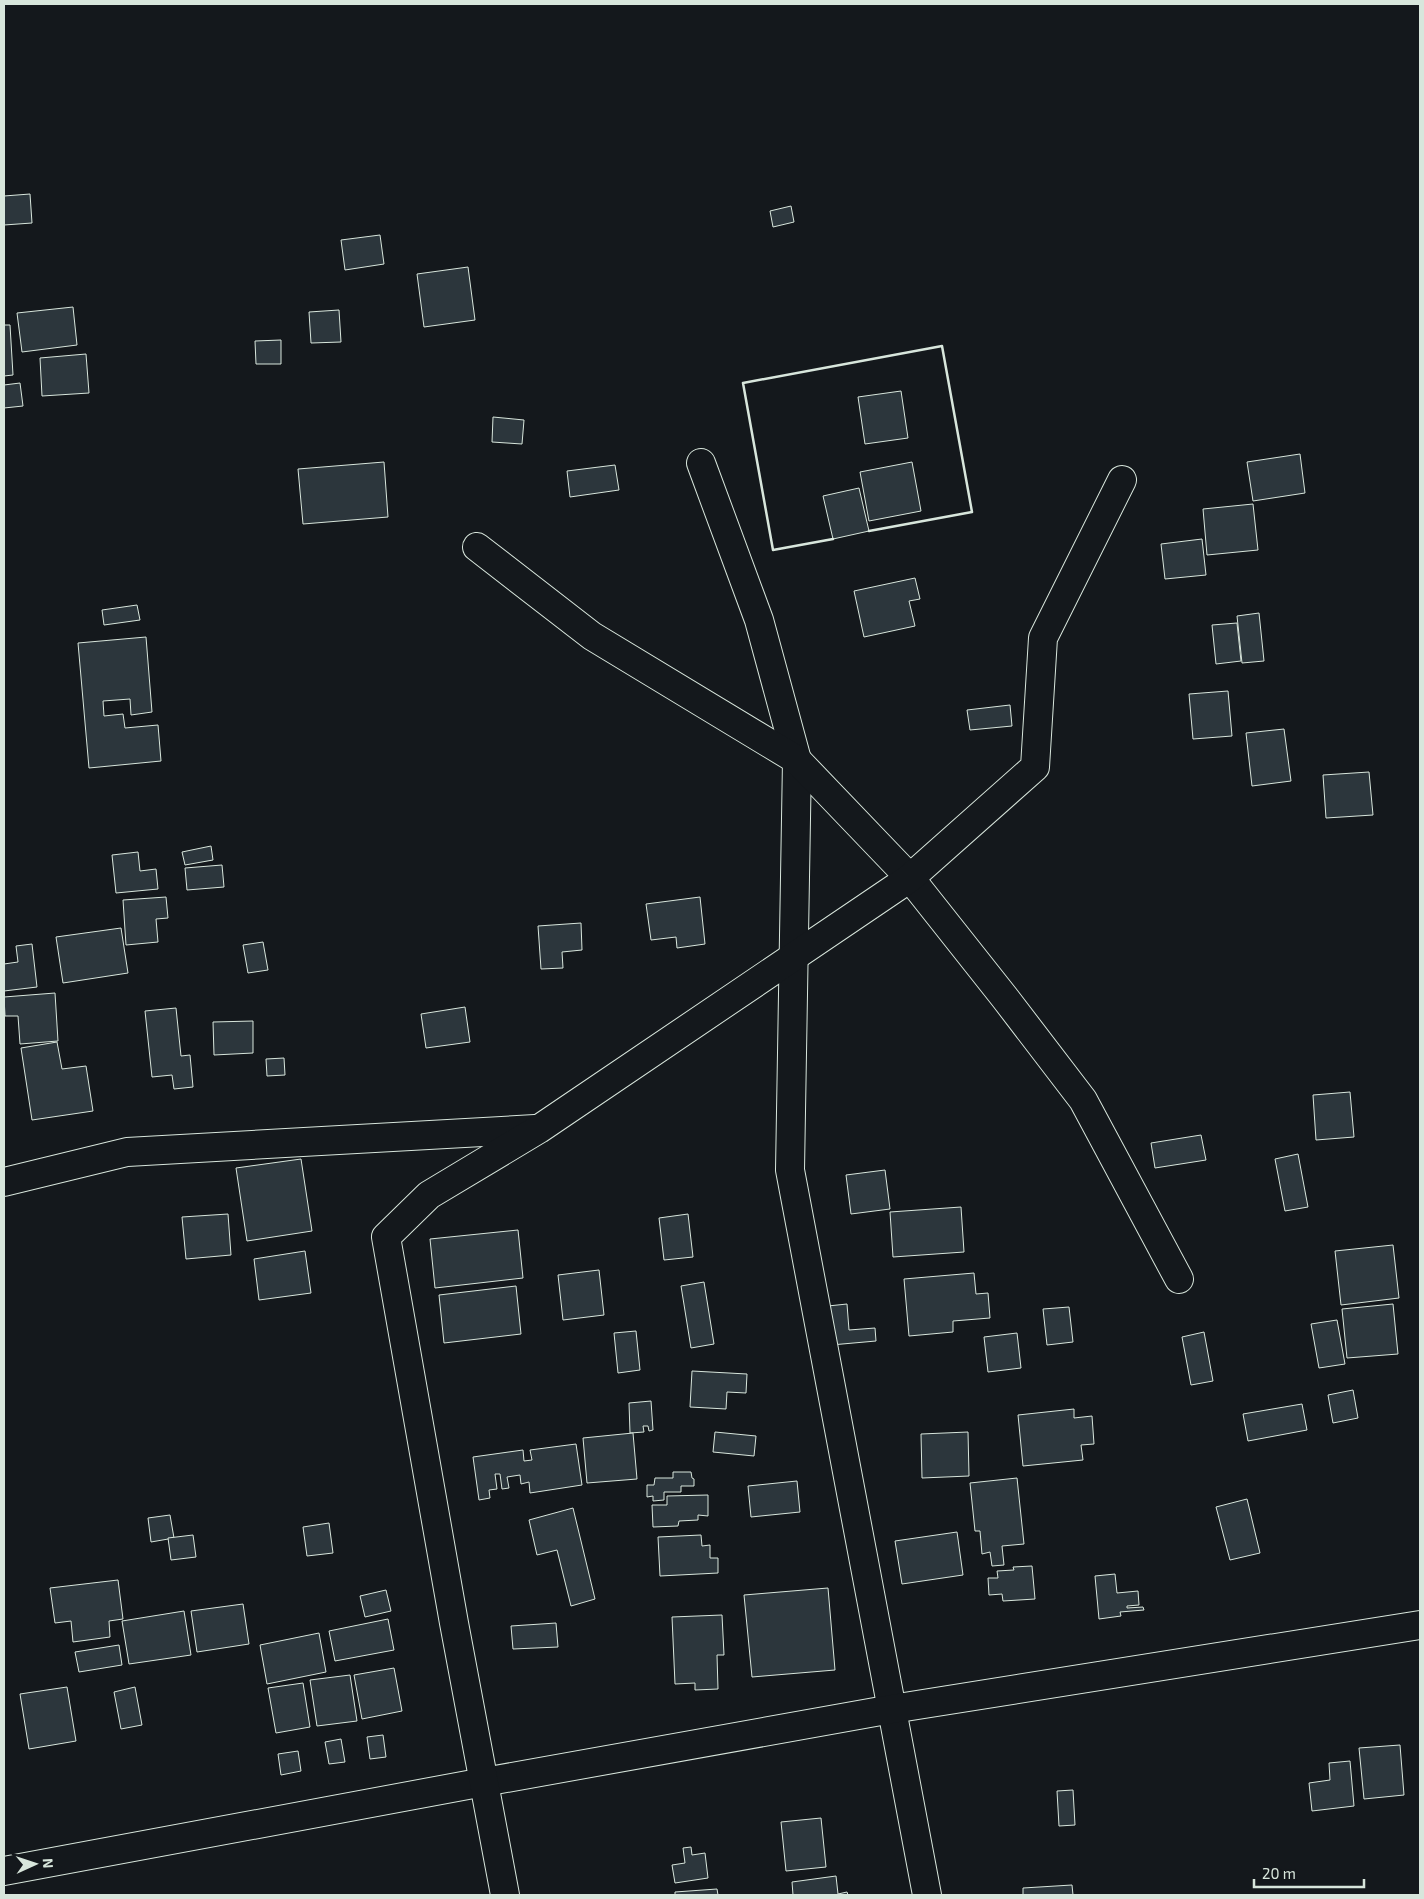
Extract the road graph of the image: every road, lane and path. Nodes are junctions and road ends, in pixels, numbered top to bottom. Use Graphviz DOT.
graph roads {
  1 [pos="701,463"];
  2 [pos="1122,480"];
  3 [pos="477,547"];
  4 [pos="797,760"];
  5 [pos="910,878"];
  6 [pos="794,958"];
  7 [pos="539,1129"];
  8 [pos="4,1182"];
  9 [pos="1179,1279"];
  10 [pos="1420,1625"];
  11 [pos="892,1709"];
  12 [pos="484,1782"];
  13 [pos="4,1871"];
  14 [pos="505,1895"];
  15 [pos="927,1895"];
  1 -- 4 [label="street"];
  2 -- 5 [label="street"];
  3 -- 4 [label="street"];
  4 -- 5 [label="street"];
  4 -- 6 [label="street"];
  5 -- 6 [label="street"];
  5 -- 9 [label="street"];
  6 -- 7 [label="street"];
  6 -- 11 [label="street"];
  7 -- 8 [label="street"];
  7 -- 12 [label="street"];
  10 -- 11 [label="street"];
  11 -- 12 [label="street"];
  11 -- 15 [label="street"];
  12 -- 13 [label="street"];
  12 -- 14 [label="street"];
}
